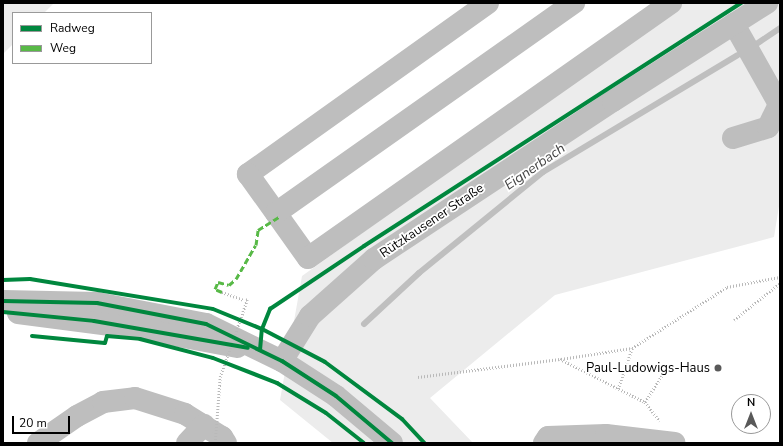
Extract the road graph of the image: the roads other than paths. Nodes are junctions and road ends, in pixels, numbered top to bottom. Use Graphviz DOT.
graph roads {
  1 [pos="488,3"];
  2 [pos="574,3"];
  3 [pos="670,3"];
  4 [pos="767,3"];
  5 [pos="734,24"];
  6 [pos="779,105"];
  7 [pos="733,138"];
  8 [pos="276,213"];
  9 [pos="3,301"];
  10 [pos="3,312"];
  11 [pos="260,350"];
  12 [pos="282,362"];
  13 [pos="210,434"];
  14 [pos="592,439"];
  15 [pos="38,443"];
  16 [pos="187,443"];
  17 [pos="226,443"];
  18 [pos="392,443"];
  19 [pos="544,443"];
  20 [pos="675,443"];
  1 -- 8 [label="street"];
  2 -- 8 [label="street"];
  3 -- 8 [label="street"];
  4 -- 5 [label="street, Rützkausener Straße"];
  5 -- 6 [label="street"];
  5 -- 12 [label="street, Rützkausener Straße"];
  6 -- 7 [label="street"];
  9 -- 11 [label="street"];
  10 -- 11 [label="street"];
  11 -- 12 [label="street"];
  12 -- 18 [label="street"];
  13 -- 15 [label="street"];
  13 -- 16 [label="street"];
  13 -- 17 [label="street"];
  14 -- 19 [label="street"];
  14 -- 20 [label="street"];
}
